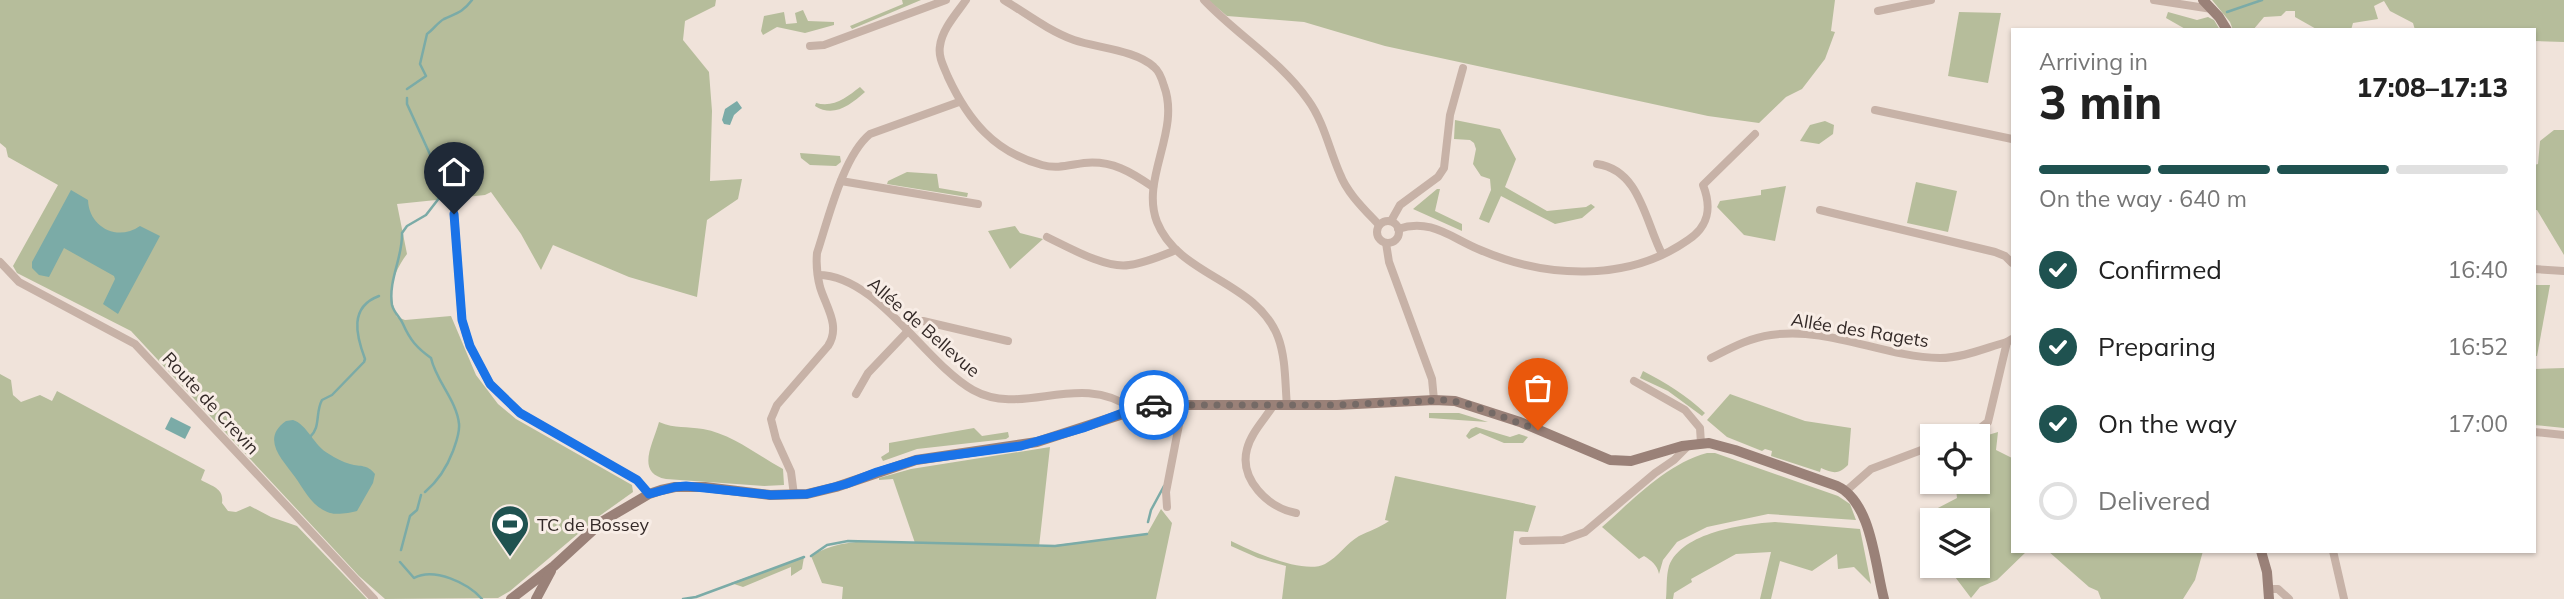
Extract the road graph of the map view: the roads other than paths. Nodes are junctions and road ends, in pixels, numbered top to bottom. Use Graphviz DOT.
graph roads {
  1 [pos="946,0"];
  2 [pos="966,0"];
  3 [pos="1004,0"];
  4 [pos="1204,0"];
  5 [pos="1931,0"];
  6 [pos="2154,0"];
  7 [pos="2203,0"];
  8 [pos="2212,9"];
  9 [pos="1878,11"];
  10 [pos="2226,28"];
  11 [pos="810,46"];
  12 [pos="1463,68"];
  13 [pos="959,102"];
  14 [pos="1875,110"];
  15 [pos="1755,134"];
  16 [pos="2011,139"];
  17 [pos="1597,164"];
  18 [pos="841,181"];
  19 [pos="1153,187"];
  20 [pos="978,204"];
  21 [pos="1820,210"];
  22 [pos="454,214"];
  23 [pos="1391,221"];
  24 [pos="1379,225"];
  25 [pos="1398,229"];
  26 [pos="1047,237"];
  27 [pos="1386,243"];
  28 [pos="1176,250"];
  29 [pos="1662,254"];
  30 [pos="0,262"];
  31 [pos="2011,262"];
  32 [pos="2536,269"];
  33 [pos="2564,271"];
  34 [pos="818,275"];
  35 [pos="906,328"];
  36 [pos="2010,340"];
  37 [pos="1008,341"];
  38 [pos="1711,358"];
  39 [pos="1634,382"];
  40 [pos="856,394"];
  41 [pos="1434,400"];
  42 [pos="1183,404"];
  43 [pos="1273,406"];
  44 [pos="1287,406"];
  45 [pos="1133,409"];
  46 [pos="1985,424"];
  47 [pos="2536,432"];
  48 [pos="2564,435"];
  49 [pos="1694,444"];
  50 [pos="1920,451"];
  51 [pos="1846,491"];
  52 [pos="649,494"];
  53 [pos="794,495"];
  54 [pos="1167,507"];
  55 [pos="1296,513"];
  56 [pos="1523,541"];
  57 [pos="2262,553"];
  58 [pos="2269,553"];
  59 [pos="2333,553"];
  60 [pos="2265,565"];
  61 [pos="554,566"];
  62 [pos="2269,594"];
  63 [pos="374,599"];
  64 [pos="511,599"];
  65 [pos="536,599"];
  66 [pos="1884,599"];
  67 [pos="2289,599"];
  68 [pos="2344,599"];
  1 -- 11 [label="street"];
  2 -- 13 [label="street"];
  3 -- 19 [label="street"];
  4 -- 24 [label="street"];
  5 -- 9 [label="street"];
  6 -- 8 [label="street"];
  7 -- 8 [label="street"];
  8 -- 10 [label="street"];
  12 -- 23 [label="street"];
  13 -- 18 [label="street"];
  13 -- 19 [label="street"];
  14 -- 16 [label="street"];
  15 -- 29 [label="street"];
  17 -- 29 [label="street"];
  18 -- 20 [label="street"];
  18 -- 34 [label="street"];
  19 -- 28 [label="street"];
  21 -- 31 [label="street"];
  22 -- 52 [label="street"];
  23 -- 24 [label="street"];
  23 -- 25 [label="street"];
  24 -- 27 [label="street"];
  25 -- 27 [label="street"];
  25 -- 29 [label="street"];
  26 -- 28 [label="street"];
  27 -- 41 [label="street"];
  28 -- 44 [label="street"];
  30 -- 63 [label="street, Route de Crevin"];
  32 -- 33 [label="street"];
  34 -- 35 [label="street, Allée de Bellevue"];
  34 -- 53 [label="street"];
  35 -- 37 [label="street"];
  35 -- 40 [label="street"];
  35 -- 45 [label="street, Allée de Bellevue"];
  36 -- 38 [label="street, Allée des Ragets"];
  36 -- 46 [label="street"];
  39 -- 49 [label="street"];
  41 -- 44 [label="street"];
  41 -- 49 [label="street"];
  42 -- 43 [label="street"];
  42 -- 45 [label="street"];
  42 -- 54 [label="street"];
  43 -- 44 [label="street"];
  43 -- 55 [label="street"];
  45 -- 53 [label="street"];
  47 -- 48 [label="street"];
  49 -- 51 [label="street"];
  49 -- 56 [label="street"];
  50 -- 51 [label="street"];
  51 -- 66 [label="street"];
  52 -- 53 [label="street"];
  52 -- 61 [label="street"];
  57 -- 60 [label="street"];
  58 -- 60 [label="street"];
  59 -- 68 [label="street"];
  60 -- 62 [label="street"];
  61 -- 64 [label="street"];
  61 -- 65 [label="street"];
  62 -- 67 [label="street"];
}
